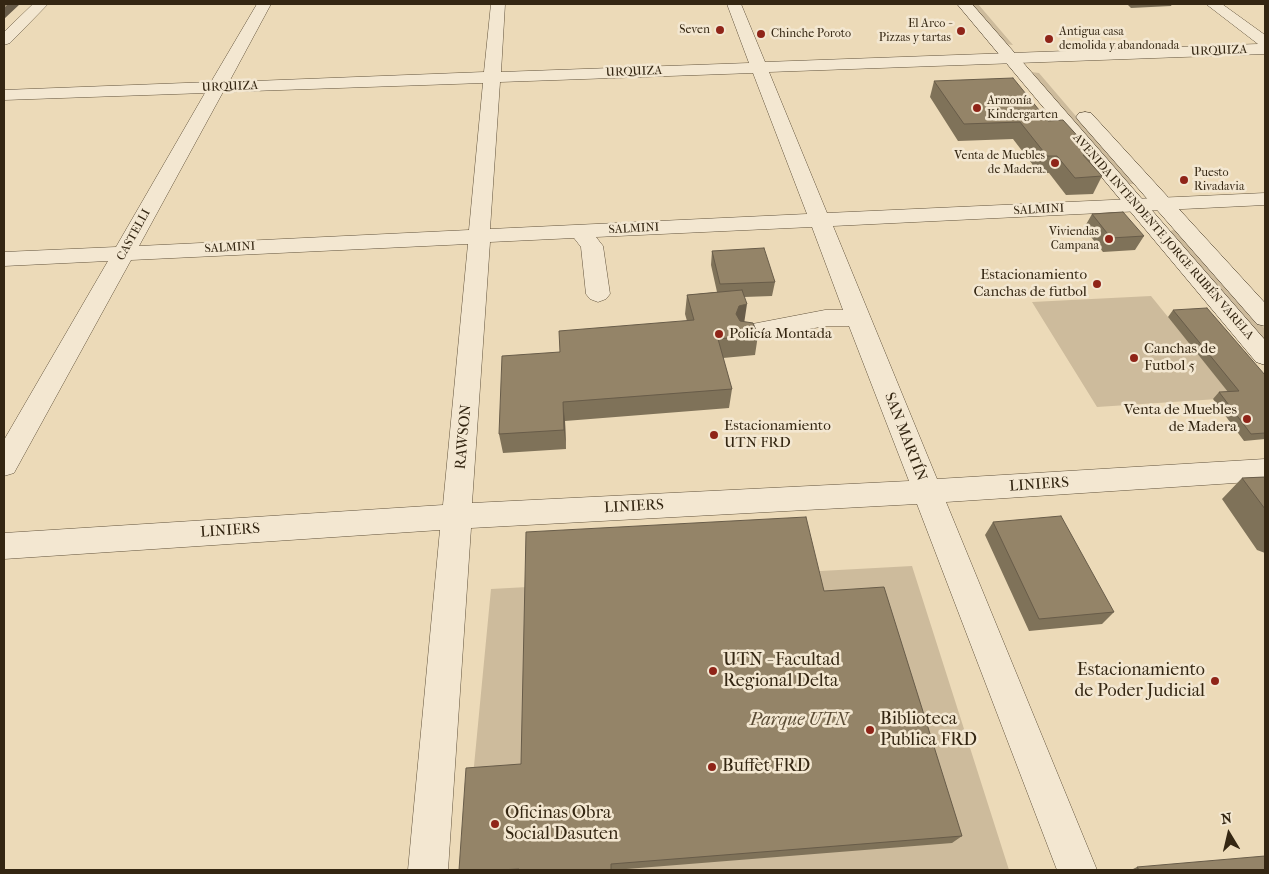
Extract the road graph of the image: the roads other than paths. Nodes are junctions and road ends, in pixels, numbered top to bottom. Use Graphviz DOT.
graph roads {
  1 [pos="41,4"];
  2 [pos="264,4"];
  3 [pos="498,4"];
  4 [pos="734,4"];
  5 [pos="964,4"];
  6 [pos="1213,4"];
  7 [pos="5,39"];
  8 [pos="1265,42"];
  9 [pos="1265,49"];
  10 [pos="1021,54"];
  11 [pos="760,67"];
  12 [pos="493,77"];
  13 [pos="217,87"];
  14 [pos="1058,88"];
  15 [pos="4,95"];
  16 [pos="1072,102"];
  17 [pos="1265,199"];
  18 [pos="1163,204"];
  19 [pos="1137,206"];
  20 [pos="820,220"];
  21 [pos="580,232"];
  22 [pos="480,236"];
  23 [pos="124,253"];
  24 [pos="4,259"];
  25 [pos="598,294"];
  26 [pos="858,318"];
  27 [pos="1265,318"];
  28 [pos="747,332"];
  29 [pos="1265,356"];
  30 [pos="4,465"];
  31 [pos="1265,470"];
  32 [pos="926,492"];
  33 [pos="457,516"];
  34 [pos="4,546"];
  35 [pos="428,870"];
  36 [pos="1077,870"];
  1 -- 7 [label="street"];
  2 -- 13 [label="street, CASTELLI"];
  3 -- 12 [label="street, RAWSON"];
  4 -- 11 [label="street, SAN MARTÍN"];
  5 -- 10 [label="street, AVENIDA INTENDENTE JORGE RUBÉN VARELA"];
  6 -- 8 [label="street"];
  9 -- 10 [label="street, URQUIZA"];
  10 -- 11 [label="street, URQUIZA"];
  10 -- 14 [label="street, AVENIDA INTENDENTE JORGE RUBÉN VARELA"];
  10 -- 19 [label="street, AVENIDA INTENDENTE JORGE RUBÉN VARELA"];
  11 -- 12 [label="street, URQUIZA"];
  11 -- 20 [label="street, SAN MARTÍN"];
  12 -- 13 [label="street, URQUIZA"];
  12 -- 22 [label="street, RAWSON"];
  13 -- 15 [label="street, URQUIZA"];
  13 -- 23 [label="street, CASTELLI"];
  16 -- 18 [label="street, AVENIDA INTENDENTE JORGE RUBÉN VARELA"];
  17 -- 18 [label="street, SALMINI"];
  18 -- 19 [label="street, SALMINI"];
  18 -- 27 [label="street, AVENIDA INTENDENTE JORGE RUBÉN VARELA"];
  19 -- 20 [label="street, SALMINI"];
  19 -- 29 [label="street, AVENIDA INTENDENTE JORGE RUBÉN VARELA"];
  20 -- 21 [label="street, SALMINI"];
  20 -- 26 [label="street, SAN MARTÍN"];
  21 -- 22 [label="street, SALMINI"];
  21 -- 25 [label="street"];
  22 -- 23 [label="street, SALMINI"];
  22 -- 33 [label="street, RAWSON"];
  23 -- 24 [label="street, SALMINI"];
  23 -- 30 [label="street, CASTELLI"];
  26 -- 28 [label="street"];
  26 -- 32 [label="street, SAN MARTÍN"];
  31 -- 32 [label="street, LINIERS"];
  32 -- 33 [label="street, LINIERS"];
  32 -- 36 [label="street, SAN MARTÍN"];
  33 -- 34 [label="street, LINIERS"];
  33 -- 35 [label="street, RAWSON"];
}
